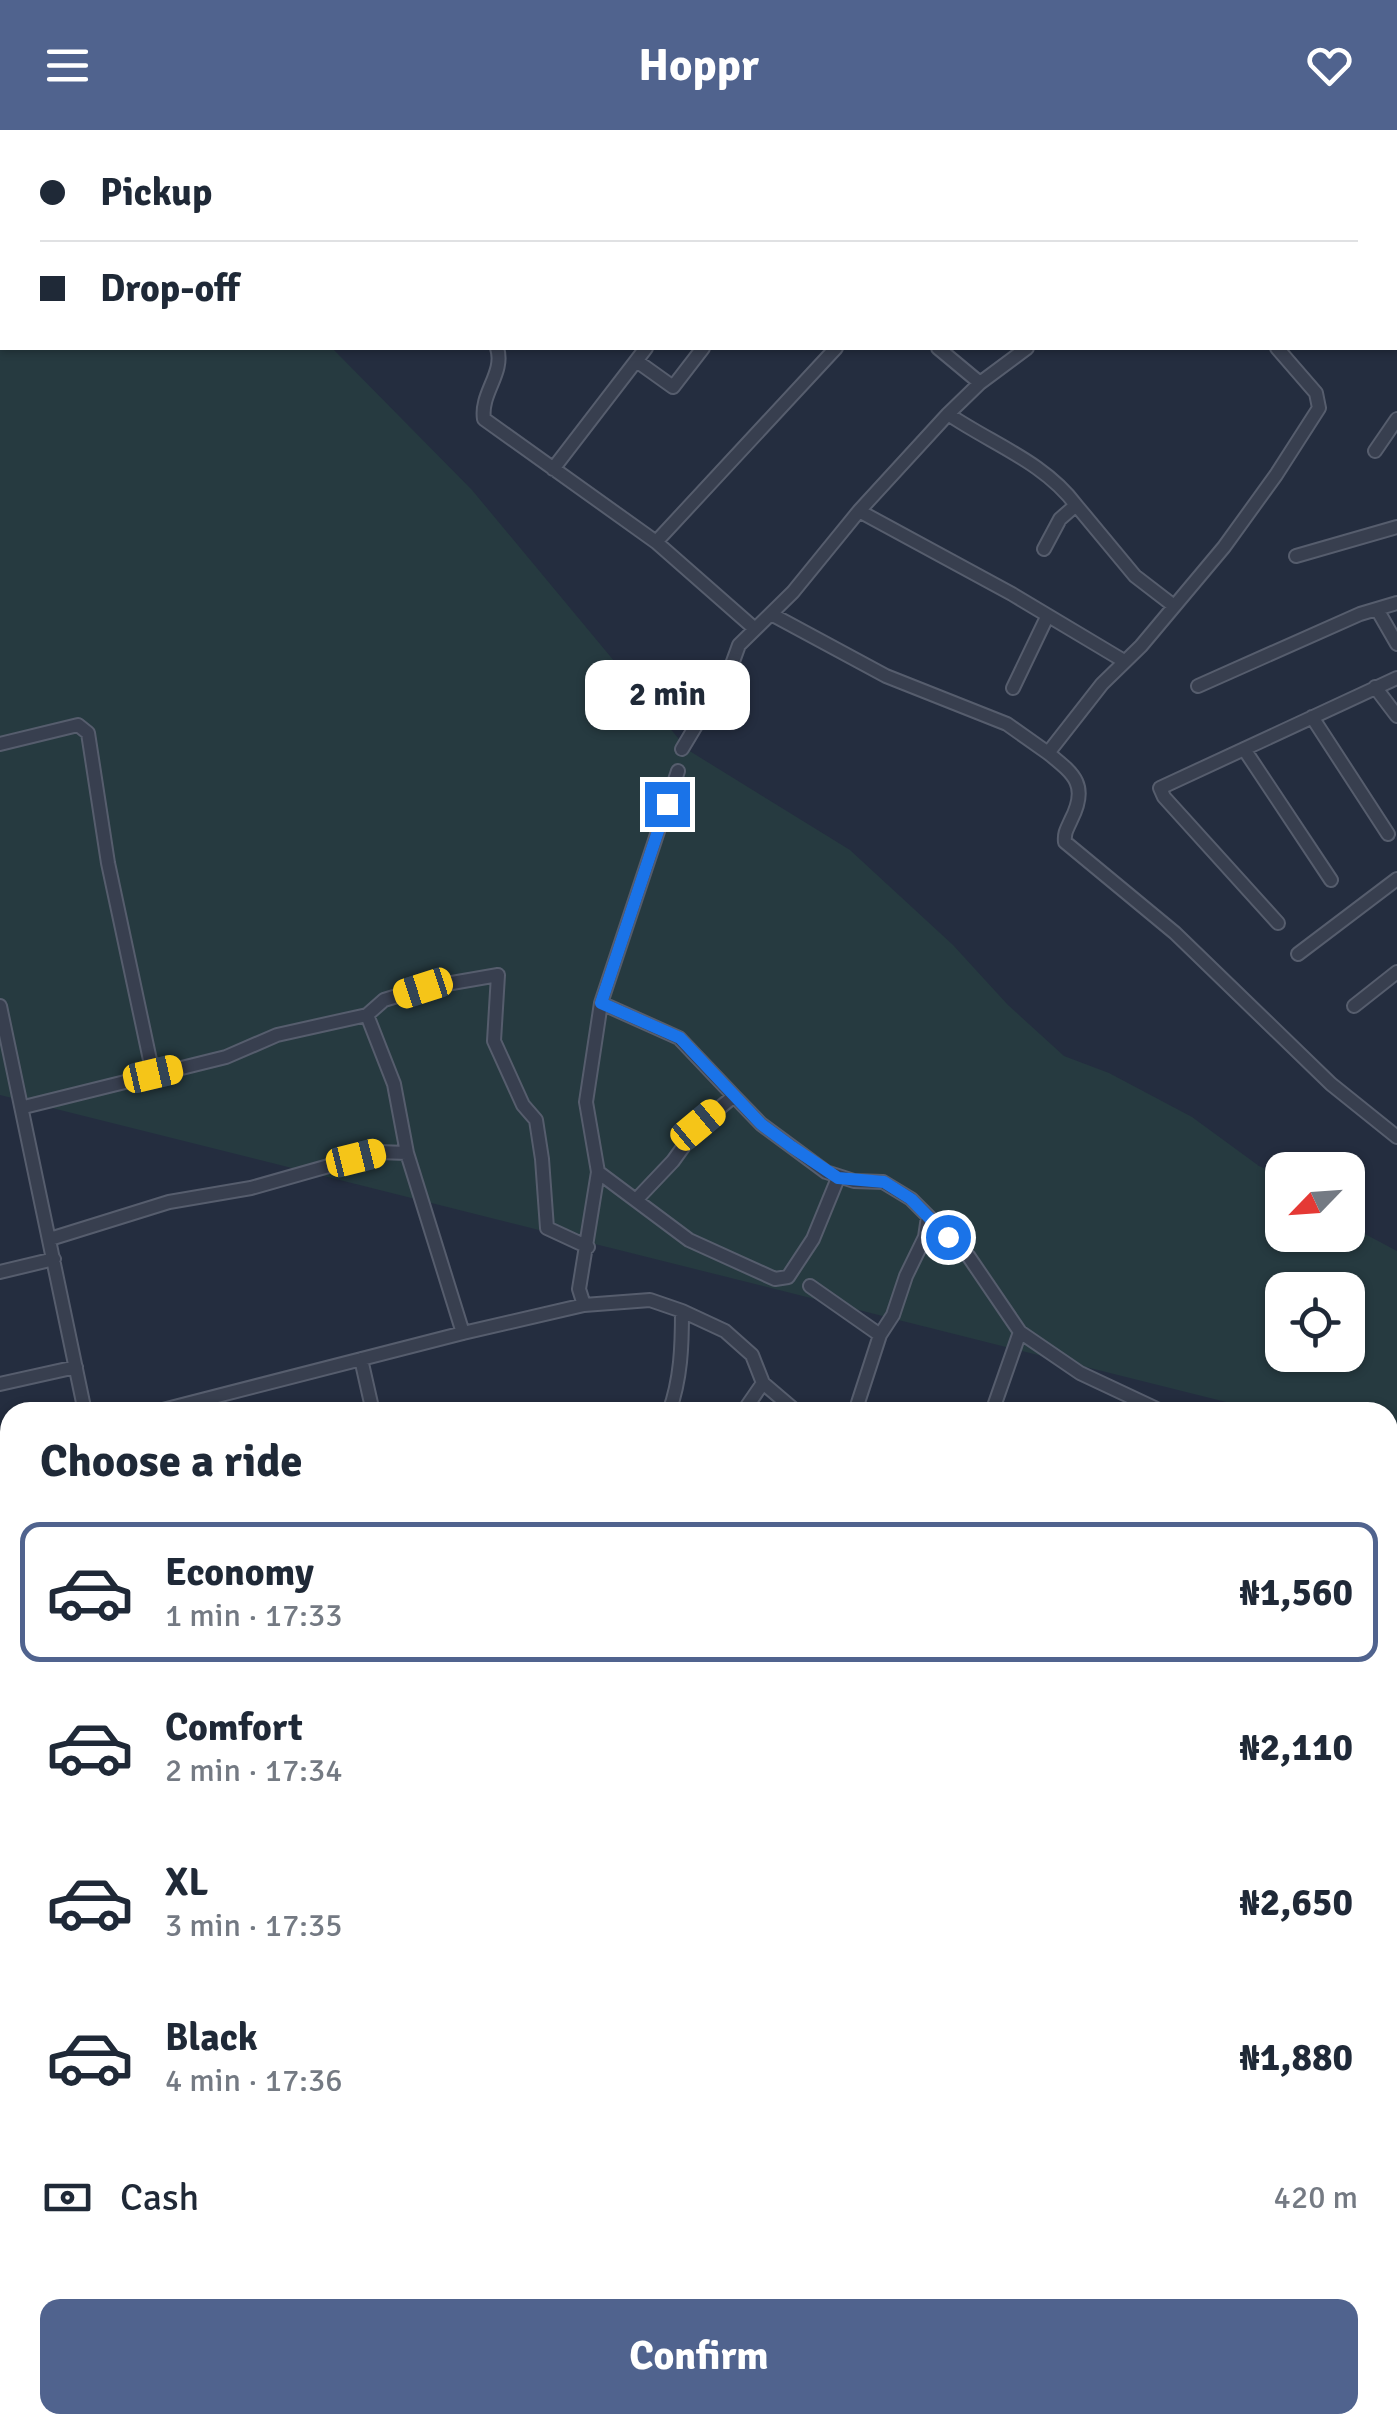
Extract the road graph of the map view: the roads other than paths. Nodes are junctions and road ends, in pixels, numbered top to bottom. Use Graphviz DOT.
graph roads {
  1 [pos="645,350"];
  2 [pos="701,350"];
  3 [pos="834,350"];
  4 [pos="940,350"];
  5 [pos="1023,350"];
  6 [pos="1279,350"];
  7 [pos="500,354"];
  8 [pos="638,362"];
  9 [pos="980,383"];
  10 [pos="948,414"];
  11 [pos="1397,419"];
  12 [pos="1375,451"];
  13 [pos="552,468"];
  14 [pos="1076,506"];
  15 [pos="859,511"];
  16 [pos="1397,527"];
  17 [pos="656,542"];
  18 [pos="1044,549"];
  19 [pos="1296,556"];
  20 [pos="1397,604"];
  21 [pos="1174,606"];
  22 [pos="1378,611"];
  23 [pos="771,614"];
  24 [pos="1047,616"];
  25 [pos="755,629"];
  26 [pos="1397,644"];
  27 [pos="1124,661"];
  28 [pos="1397,678"];
  29 [pos="1198,686"];
  30 [pos="1013,688"];
  31 [pos="1375,688"];
  32 [pos="1397,716"];
  33 [pos="1312,717"];
  34 [pos="0,744"];
  35 [pos="682,749"];
  36 [pos="1244,749"];
  37 [pos="1048,752"];
  38 [pos="678,771"];
  39 [pos="1388,834"];
  40 [pos="1397,879"];
  41 [pos="1331,880"];
  42 [pos="1278,923"];
  43 [pos="1298,954"];
  44 [pos="1397,972"];
  45 [pos="601,1003"];
  46 [pos="0,1006"];
  47 [pos="1354,1006"];
  48 [pos="367,1016"];
  49 [pos="153,1074"];
  50 [pos="734,1096"];
  51 [pos="24,1107"];
  52 [pos="1397,1137"];
  53 [pos="407,1153"];
  54 [pos="598,1172"];
  55 [pos="838,1178"];
  56 [pos="636,1200"];
  57 [pos="928,1217"];
  58 [pos="50,1239"];
  59 [pos="588,1247"];
  60 [pos="54,1258"];
  61 [pos="0,1272"];
  62 [pos="810,1286"];
  63 [pos="584,1306"];
  64 [pos="682,1311"];
  65 [pos="463,1332"];
  66 [pos="1020,1332"];
  67 [pos="880,1335"];
  68 [pos="361,1359"];
  69 [pos="76,1367"];
  70 [pos="763,1383"];
  71 [pos="0,1384"];
  72 [pos="83,1402"];
  73 [pos="195,1402"];
  74 [pos="371,1402"];
  75 [pos="673,1402"];
  76 [pos="751,1402"];
  77 [pos="785,1402"];
  78 [pos="858,1402"];
  79 [pos="996,1402"];
  80 [pos="1142,1402"];
  1 -- 8 [label="street"];
  2 -- 8 [label="street"];
  3 -- 17 [label="street"];
  4 -- 9 [label="street"];
  5 -- 9 [label="street"];
  6 -- 21 [label="street"];
  7 -- 13 [label="street"];
  8 -- 13 [label="street"];
  9 -- 10 [label="street"];
  10 -- 14 [label="street"];
  10 -- 15 [label="street"];
  11 -- 12 [label="street"];
  13 -- 17 [label="street"];
  14 -- 18 [label="street"];
  14 -- 21 [label="street"];
  15 -- 23 [label="street"];
  15 -- 24 [label="street"];
  16 -- 19 [label="street"];
  17 -- 25 [label="street"];
  20 -- 22 [label="street"];
  21 -- 27 [label="street"];
  22 -- 26 [label="street"];
  22 -- 29 [label="street"];
  23 -- 25 [label="street"];
  23 -- 37 [label="street"];
  24 -- 27 [label="street"];
  24 -- 30 [label="street"];
  25 -- 35 [label="street"];
  27 -- 37 [label="street"];
  28 -- 31 [label="street"];
  31 -- 32 [label="street"];
  31 -- 33 [label="street"];
  33 -- 36 [label="street"];
  33 -- 39 [label="street"];
  34 -- 49 [label="street"];
  36 -- 41 [label="street"];
  36 -- 42 [label="street"];
  37 -- 52 [label="street"];
  38 -- 45 [label="street"];
  40 -- 43 [label="street"];
  44 -- 47 [label="street"];
  45 -- 50 [label="street"];
  45 -- 54 [label="street"];
  46 -- 51 [label="street"];
  48 -- 49 [label="street"];
  48 -- 53 [label="street"];
  48 -- 59 [label="street"];
  49 -- 51 [label="street"];
  50 -- 55 [label="street"];
  50 -- 56 [label="street"];
  51 -- 58 [label="street"];
  53 -- 58 [label="street"];
  53 -- 65 [label="street"];
  54 -- 56 [label="street"];
  54 -- 59 [label="street"];
  55 -- 56 [label="street"];
  55 -- 57 [label="street"];
  57 -- 66 [label="street"];
  57 -- 67 [label="street"];
  58 -- 60 [label="street"];
  59 -- 63 [label="street"];
  60 -- 61 [label="street"];
  60 -- 69 [label="street"];
  62 -- 67 [label="street"];
  63 -- 64 [label="street"];
  63 -- 65 [label="street"];
  64 -- 70 [label="street"];
  64 -- 75 [label="street"];
  65 -- 68 [label="street"];
  66 -- 79 [label="street"];
  66 -- 80 [label="street"];
  67 -- 78 [label="street"];
  68 -- 73 [label="street"];
  68 -- 74 [label="street"];
  69 -- 71 [label="street"];
  69 -- 72 [label="street"];
  70 -- 76 [label="street"];
  70 -- 77 [label="street"];
}
